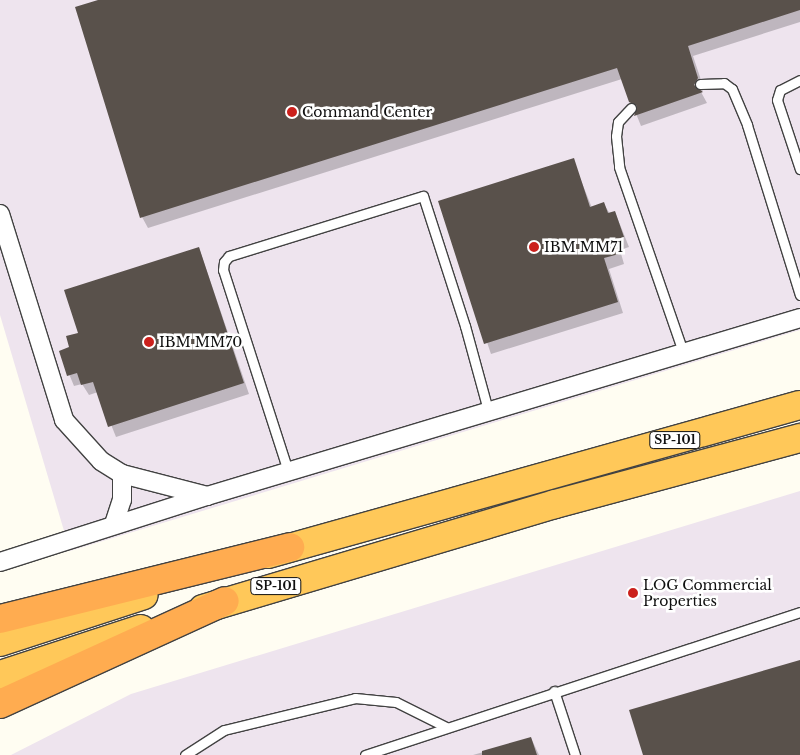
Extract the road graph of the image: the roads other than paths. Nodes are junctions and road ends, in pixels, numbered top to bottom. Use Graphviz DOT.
graph roads {
  1 [pos="800,80"];
  2 [pos="700,84"];
  3 [pos="631,108"];
  4 [pos="800,168"];
  5 [pos="0,214"];
  6 [pos="800,295"];
  7 [pos="800,318"];
  8 [pos="684,355"];
  9 [pos="800,404"];
  10 [pos="488,410"];
  11 [pos="800,438"];
  12 [pos="288,471"];
  13 [pos="122,474"];
  14 [pos="207,496"];
  15 [pos="114,524"];
  16 [pos="290,547"];
  17 [pos="0,562"];
  18 [pos="224,602"];
  19 [pos="800,612"];
  20 [pos="0,619"];
  21 [pos="0,642"];
  22 [pos="0,675"];
  23 [pos="554,691"];
  24 [pos="0,704"];
  25 [pos="446,727"];
  26 [pos="185,755"];
  27 [pos="365,755"];
  28 [pos="575,755"];
  1 -- 4 [label="lane"];
  2 -- 6 [label="lane"];
  3 -- 8 [label="lane"];
  5 -- 13 [label="street"];
  7 -- 8 [label="street"];
  8 -- 10 [label="street"];
  9 -- 16 [label="highway, SP-101"];
  10 -- 12 [label="street"];
  10 -- 12 [label="lane"];
  11 -- 18 [label="highway, SP-101"];
  12 -- 14 [label="street"];
  13 -- 14 [label="street"];
  13 -- 15 [label="street"];
  14 -- 15 [label="street"];
  15 -- 17 [label="street"];
  16 -- 20 [label="highway"];
  16 -- 21 [label="highway, SP-101"];
  18 -- 22 [label="highway, SP-101"];
  18 -- 24 [label="highway"];
  19 -- 23 [label="lane"];
  23 -- 25 [label="lane"];
  23 -- 28 [label="lane"];
  25 -- 26 [label="lane"];
  25 -- 27 [label="lane"];
}
